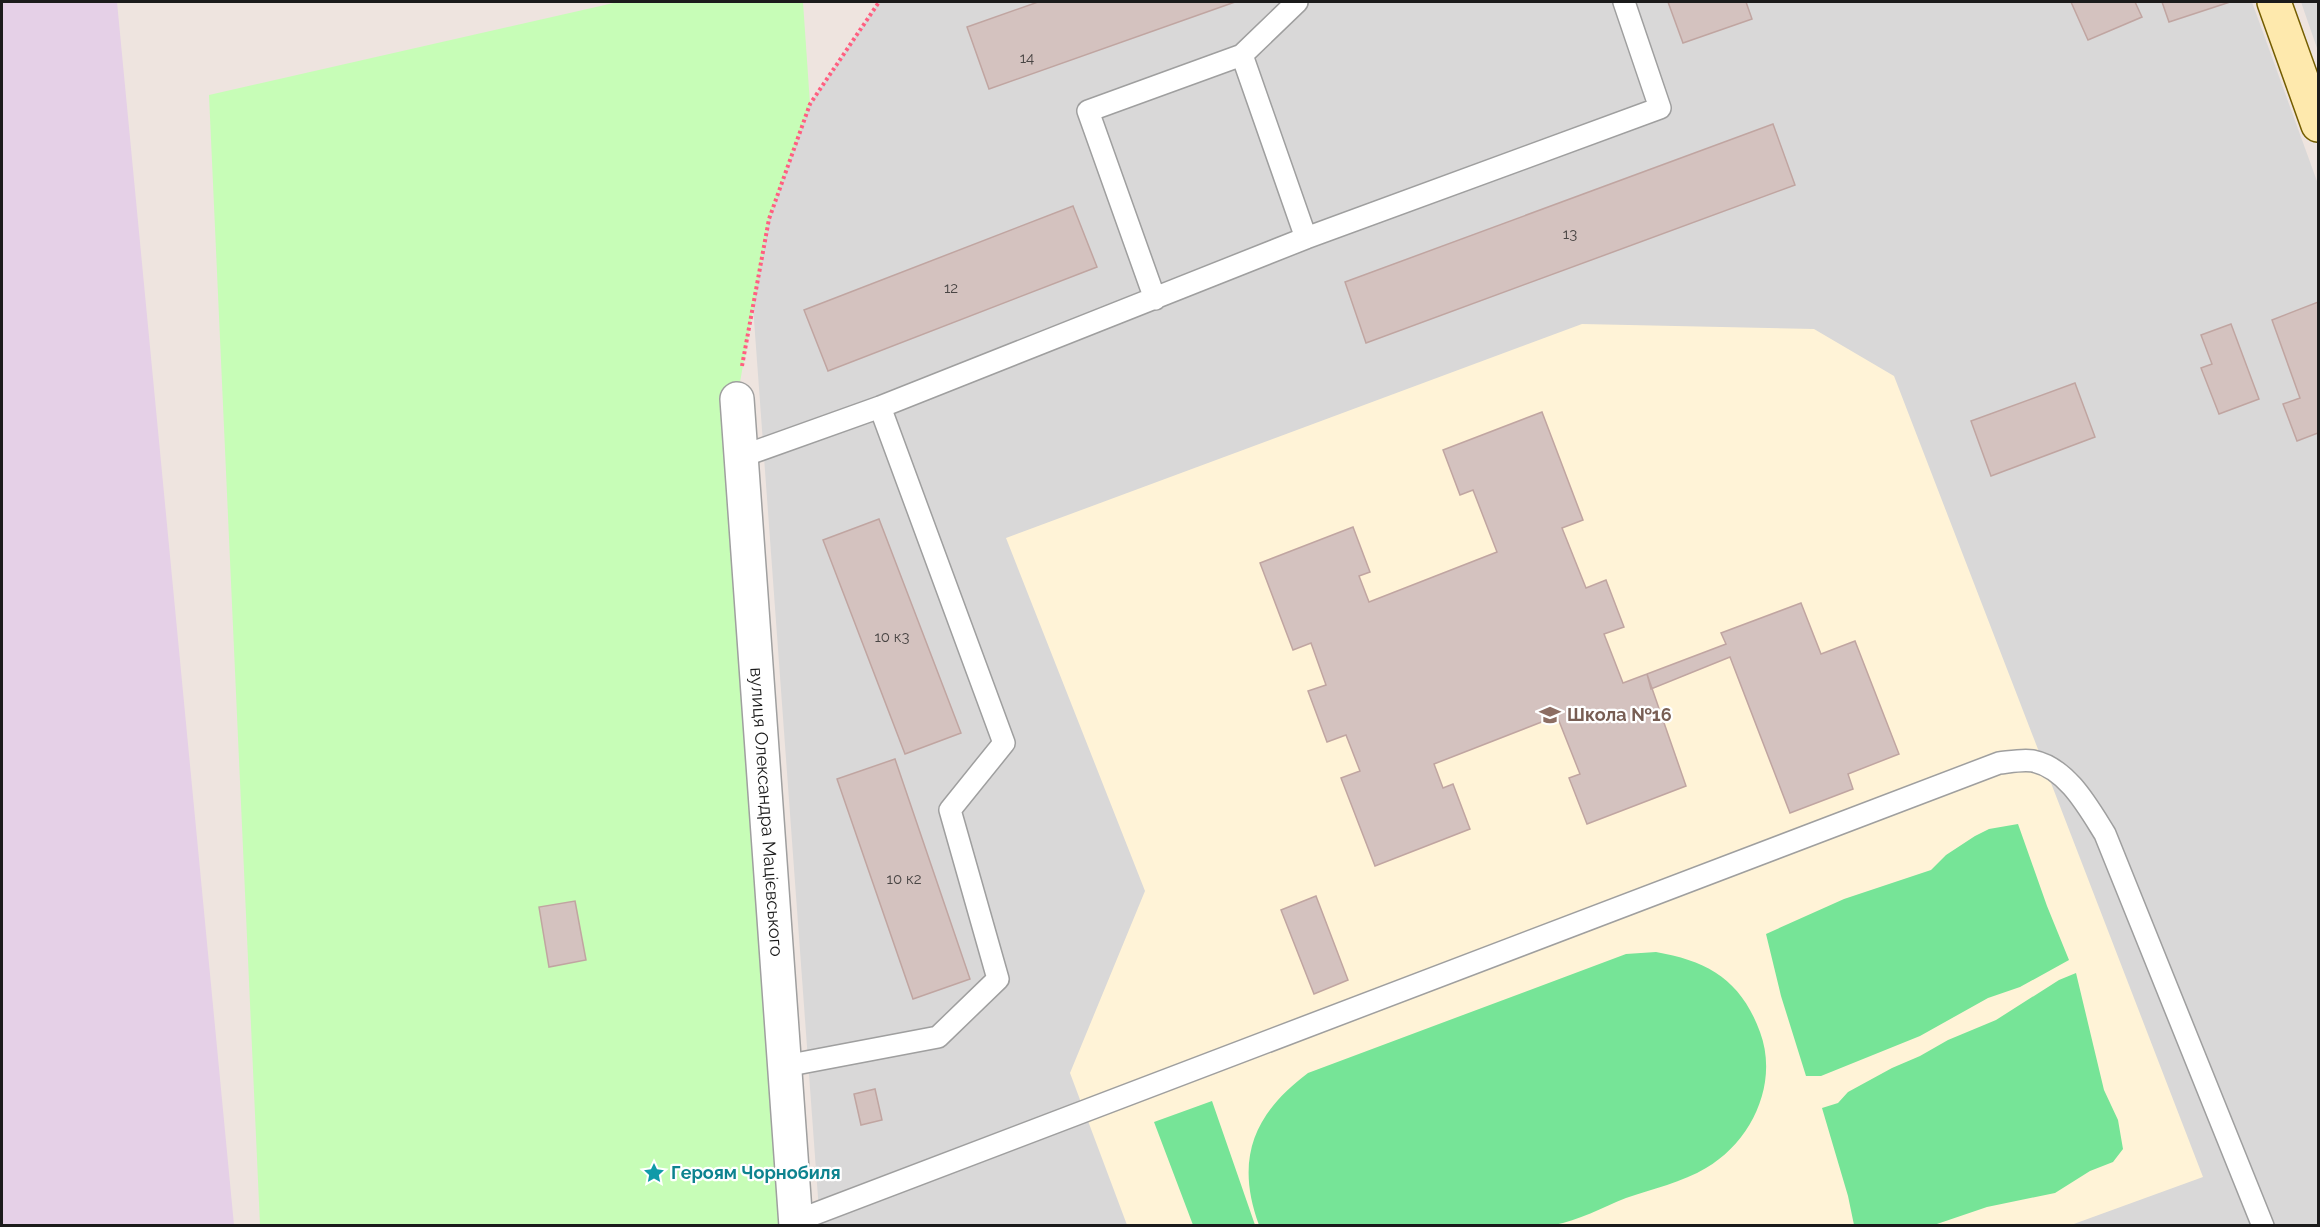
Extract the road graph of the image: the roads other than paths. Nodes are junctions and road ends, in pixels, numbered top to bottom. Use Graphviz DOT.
graph roads {
  1 [pos="1297,2"];
  2 [pos="1624,2"];
  3 [pos="2274,2"];
  4 [pos="1242,56"];
  5 [pos="2319,125"];
  6 [pos="1306,238"];
  7 [pos="1155,299"];
  8 [pos="737,399"];
  9 [pos="880,407"];
  10 [pos="740,457"];
  11 [pos="785,1066"];
  12 [pos="796,1223"];
  13 [pos="2263,1226"];
  1 -- 4 [label="lane"];
  2 -- 6 [label="lane"];
  3 -- 5 [label="street"];
  4 -- 6 [label="lane"];
  4 -- 7 [label="lane"];
  6 -- 7 [label="lane"];
  7 -- 9 [label="lane"];
  8 -- 10 [label="street, вулиця Олександра Мацієвського"];
  9 -- 10 [label="lane"];
  9 -- 11 [label="lane"];
  10 -- 11 [label="street, вулиця Олександра Мацієвського"];
  11 -- 12 [label="street, вулиця Олександра Мацієвського"];
  12 -- 13 [label="lane"];
}
